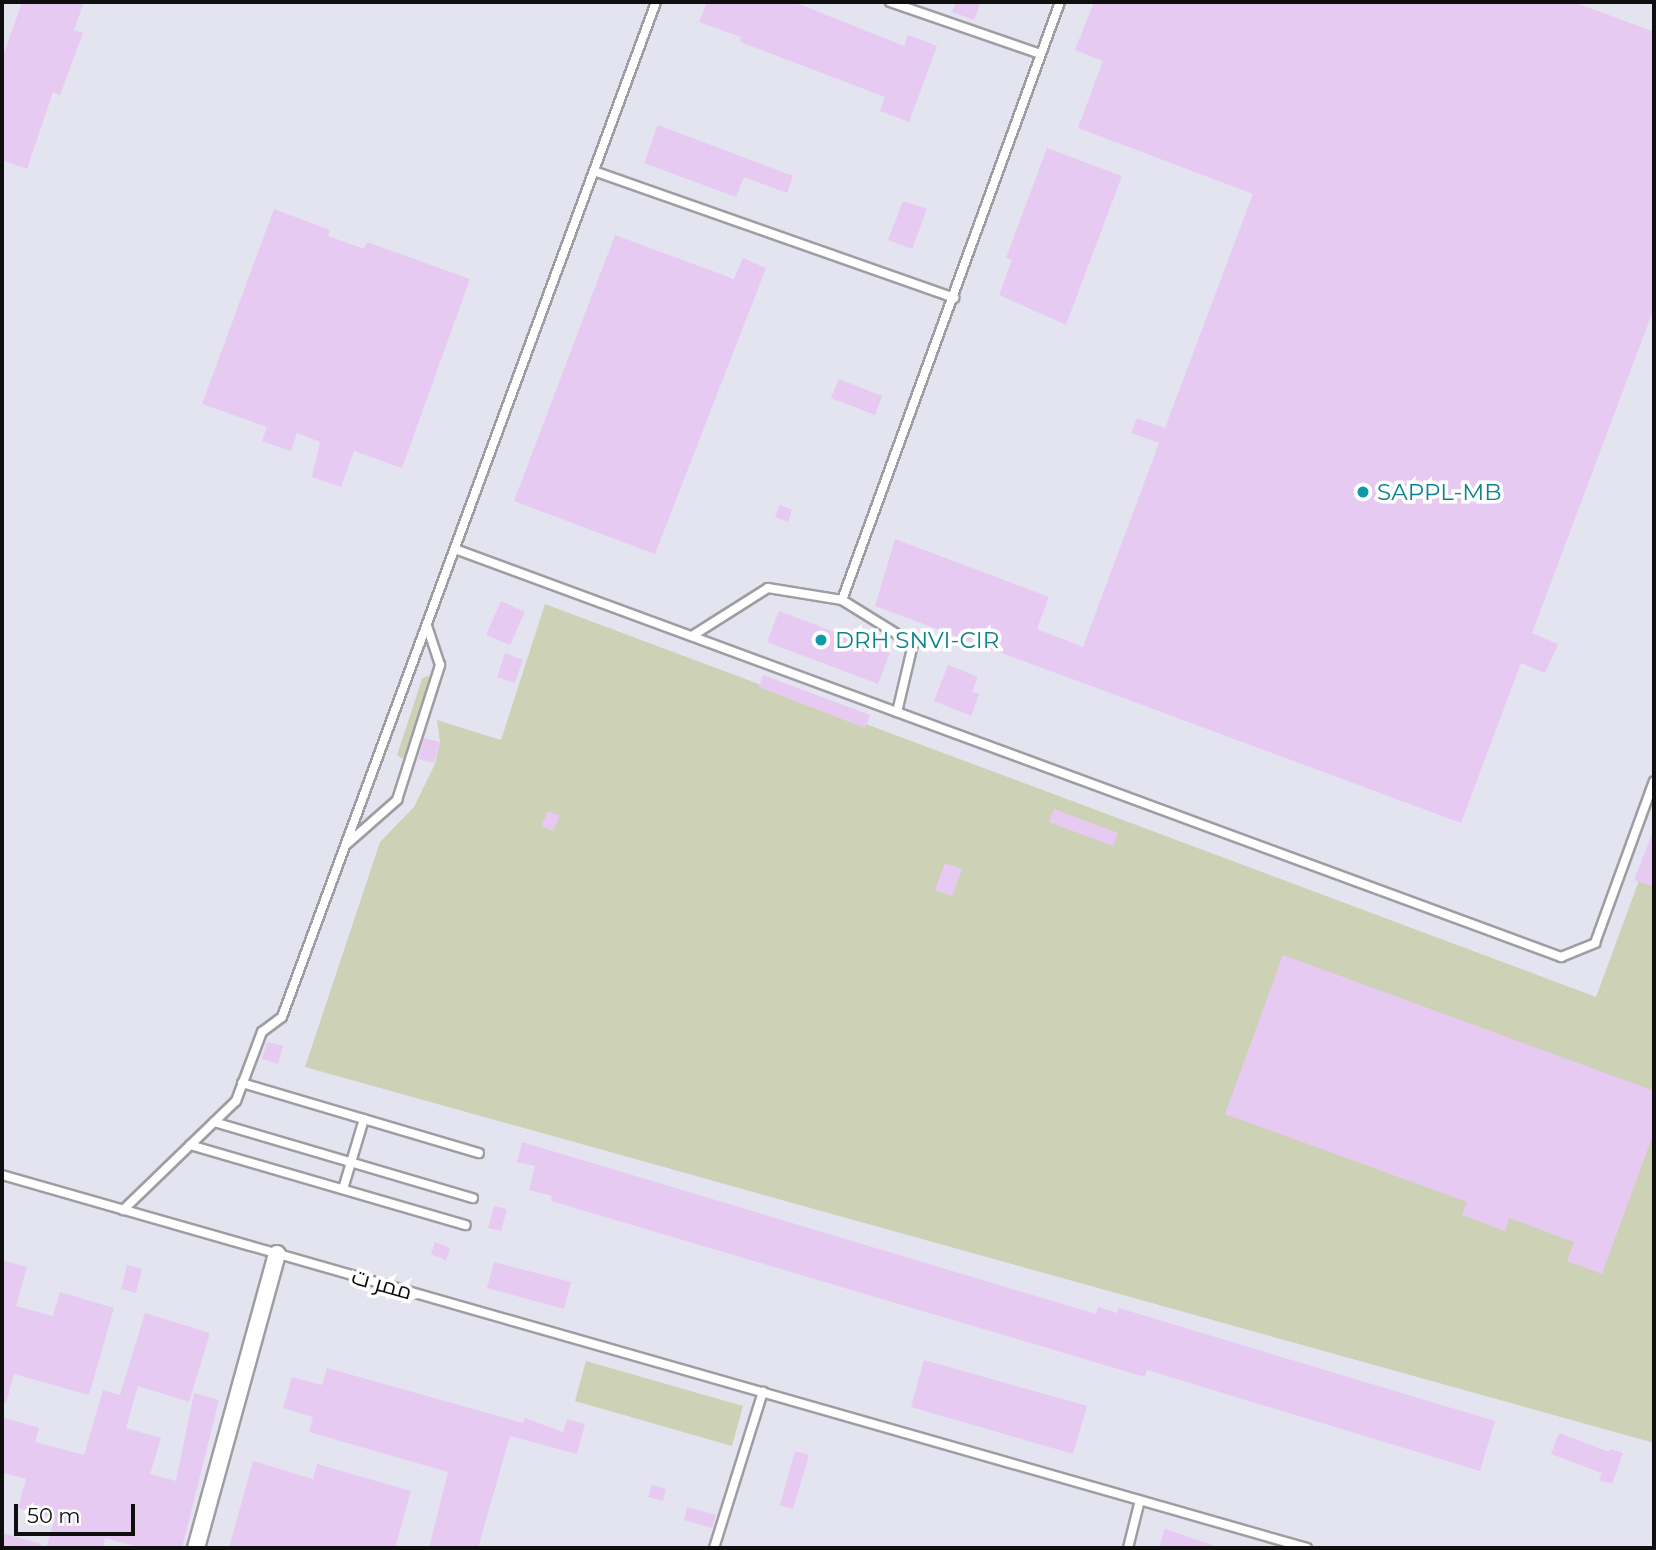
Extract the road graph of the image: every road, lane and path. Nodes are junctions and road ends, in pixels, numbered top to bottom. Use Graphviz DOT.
graph roads {
  1 [pos="656,2"];
  2 [pos="890,2"];
  3 [pos="1060,2"];
  4 [pos="1040,54"];
  5 [pos="594,171"];
  6 [pos="954,298"];
  7 [pos="454,549"];
  8 [pos="842,600"];
  9 [pos="426,625"];
  10 [pos="692,636"];
  11 [pos="897,712"];
  12 [pos="1654,781"];
  13 [pos="345,846"];
  14 [pos="242,1083"];
  15 [pos="363,1119"];
  16 [pos="214,1122"];
  17 [pos="190,1145"];
  18 [pos="479,1153"];
  19 [pos="351,1162"];
  20 [pos="2,1175"];
  21 [pos="343,1189"];
  22 [pos="473,1198"];
  23 [pos="122,1210"];
  24 [pos="466,1225"];
  25 [pos="277,1254"];
  26 [pos="763,1392"];
  27 [pos="1140,1500"];
  28 [pos="197,1548"];
  29 [pos="714,1548"];
  30 [pos="1128,1548"];
  31 [pos="1307,1548"];
  1 -- 5 [label="lane"];
  2 -- 4 [label="lane"];
  3 -- 4 [label="lane"];
  4 -- 6 [label="lane"];
  5 -- 6 [label="lane"];
  5 -- 7 [label="lane"];
  6 -- 8 [label="lane"];
  7 -- 9 [label="lane"];
  7 -- 10 [label="lane"];
  8 -- 10 [label="lane"];
  8 -- 11 [label="lane"];
  9 -- 13 [label="lane"];
  9 -- 13 [label="lane"];
  10 -- 11 [label="lane"];
  11 -- 12 [label="lane"];
  13 -- 14 [label="lane"];
  14 -- 15 [label="lane"];
  14 -- 16 [label="lane"];
  15 -- 18 [label="lane"];
  15 -- 19 [label="lane"];
  16 -- 17 [label="lane"];
  16 -- 19 [label="lane"];
  17 -- 21 [label="lane"];
  17 -- 23 [label="lane"];
  19 -- 21 [label="lane"];
  19 -- 22 [label="lane"];
  20 -- 23 [label="lane, ممر ت"];
  21 -- 24 [label="lane"];
  23 -- 25 [label="lane, ممر ت"];
  25 -- 26 [label="lane, ممر ت"];
  25 -- 28 [label="street"];
  26 -- 27 [label="lane, ممر ت"];
  26 -- 29 [label="lane"];
  27 -- 30 [label="lane"];
  27 -- 31 [label="lane, ممر ت"];
}
